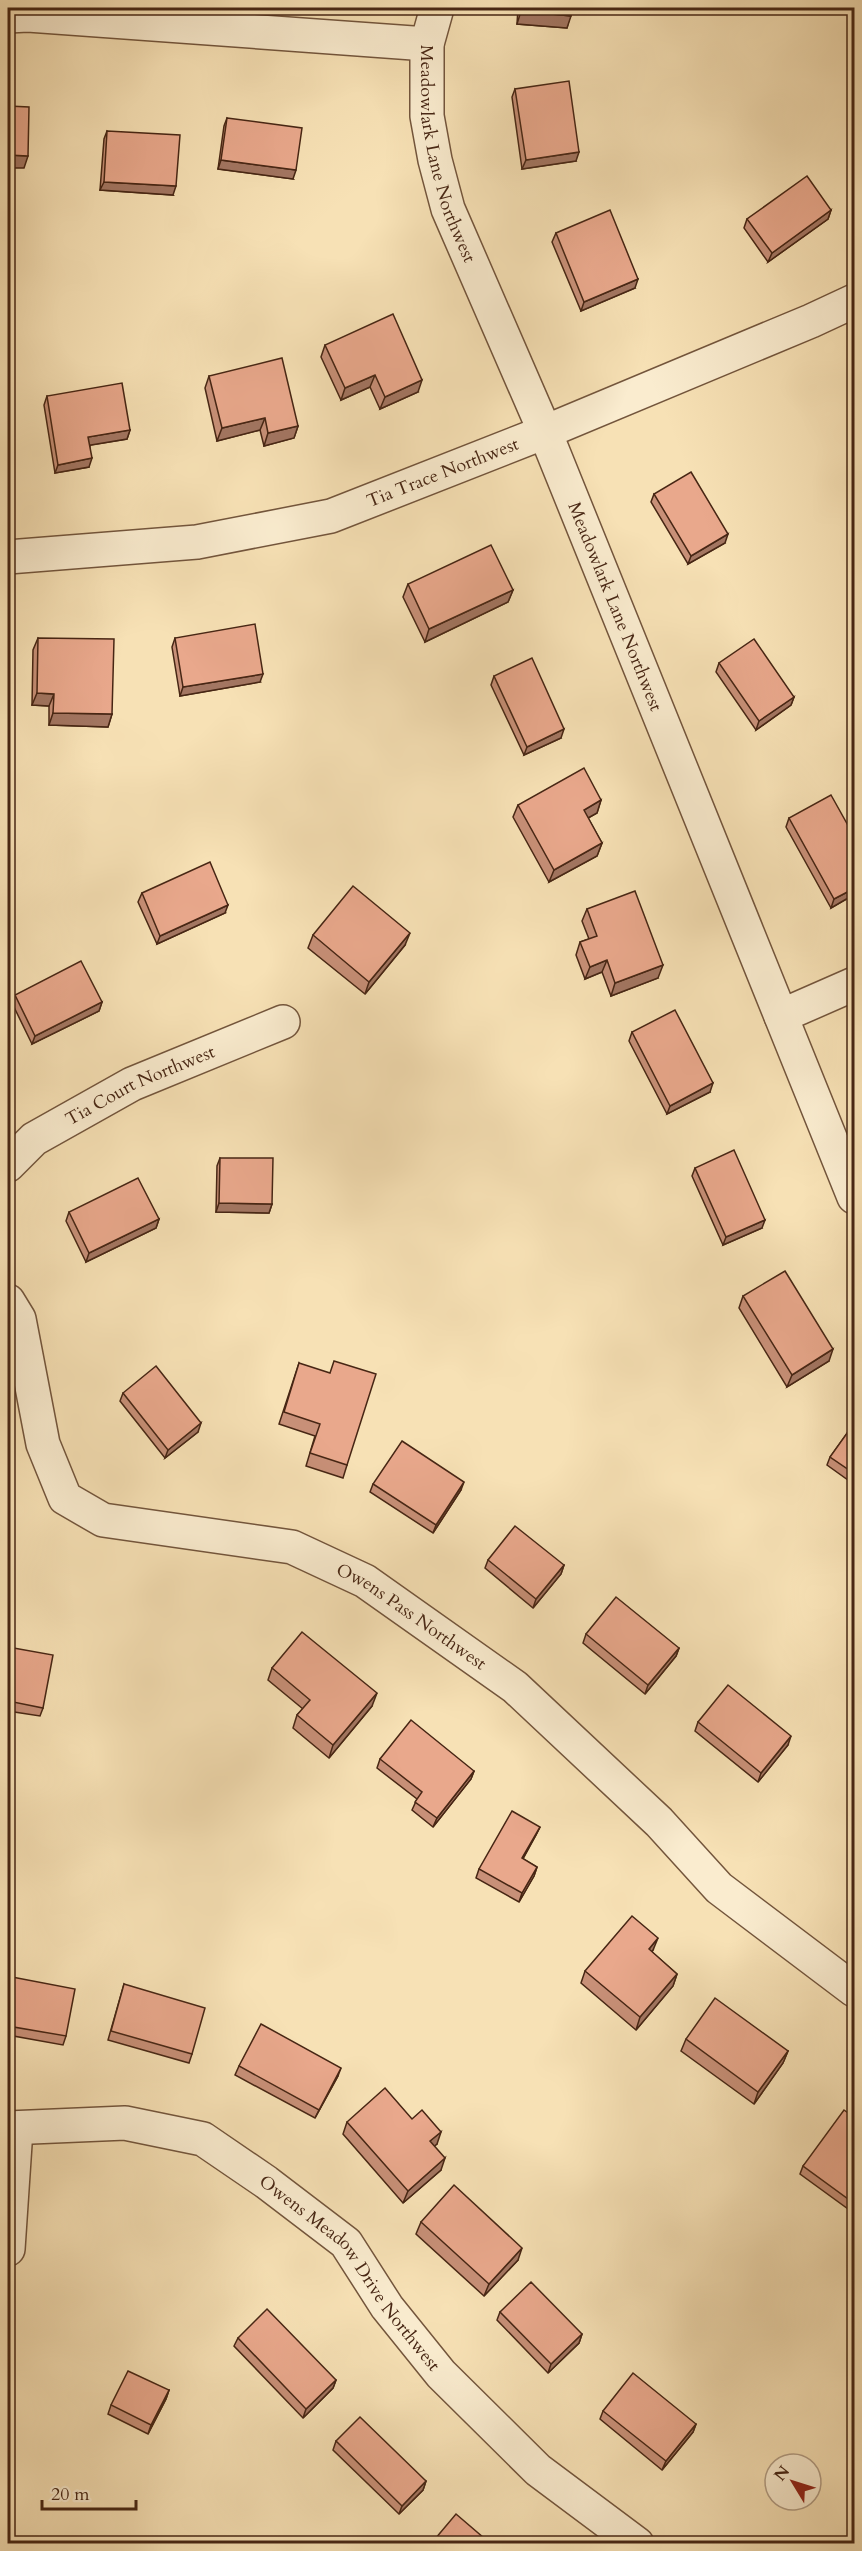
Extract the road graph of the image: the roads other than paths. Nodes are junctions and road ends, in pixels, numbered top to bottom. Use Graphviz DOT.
graph roads {
  1 [pos="437,8"];
  2 [pos="8,16"];
  3 [pos="427,44"];
  4 [pos="855,301"];
  5 [pos="545,432"];
  6 [pos="8,557"];
  7 [pos="855,984"];
  8 [pos="781,1016"];
  9 [pos="283,1022"];
  10 [pos="8,1165"];
  11 [pos="855,1197"];
  12 [pos="8,1301"];
  13 [pos="855,1990"];
  14 [pos="12,2129"];
  15 [pos="8,2249"];
  16 [pos="637,2544"];
  1 -- 3 [label="street, Meadowlark Lane Northwest"];
  2 -- 3 [label="street"];
  3 -- 5 [label="street, Meadowlark Lane Northwest"];
  4 -- 5 [label="street, Tia Trace Northwest"];
  5 -- 6 [label="street, Tia Trace Northwest"];
  5 -- 8 [label="street, Meadowlark Lane Northwest"];
  7 -- 8 [label="street"];
  8 -- 11 [label="street, Meadowlark Lane Northwest"];
  9 -- 10 [label="street, Tia Court Northwest"];
  12 -- 13 [label="street, Owens Pass Northwest"];
  14 -- 15 [label="street"];
  14 -- 16 [label="street, Owens Meadow Drive Northwest"];
}
